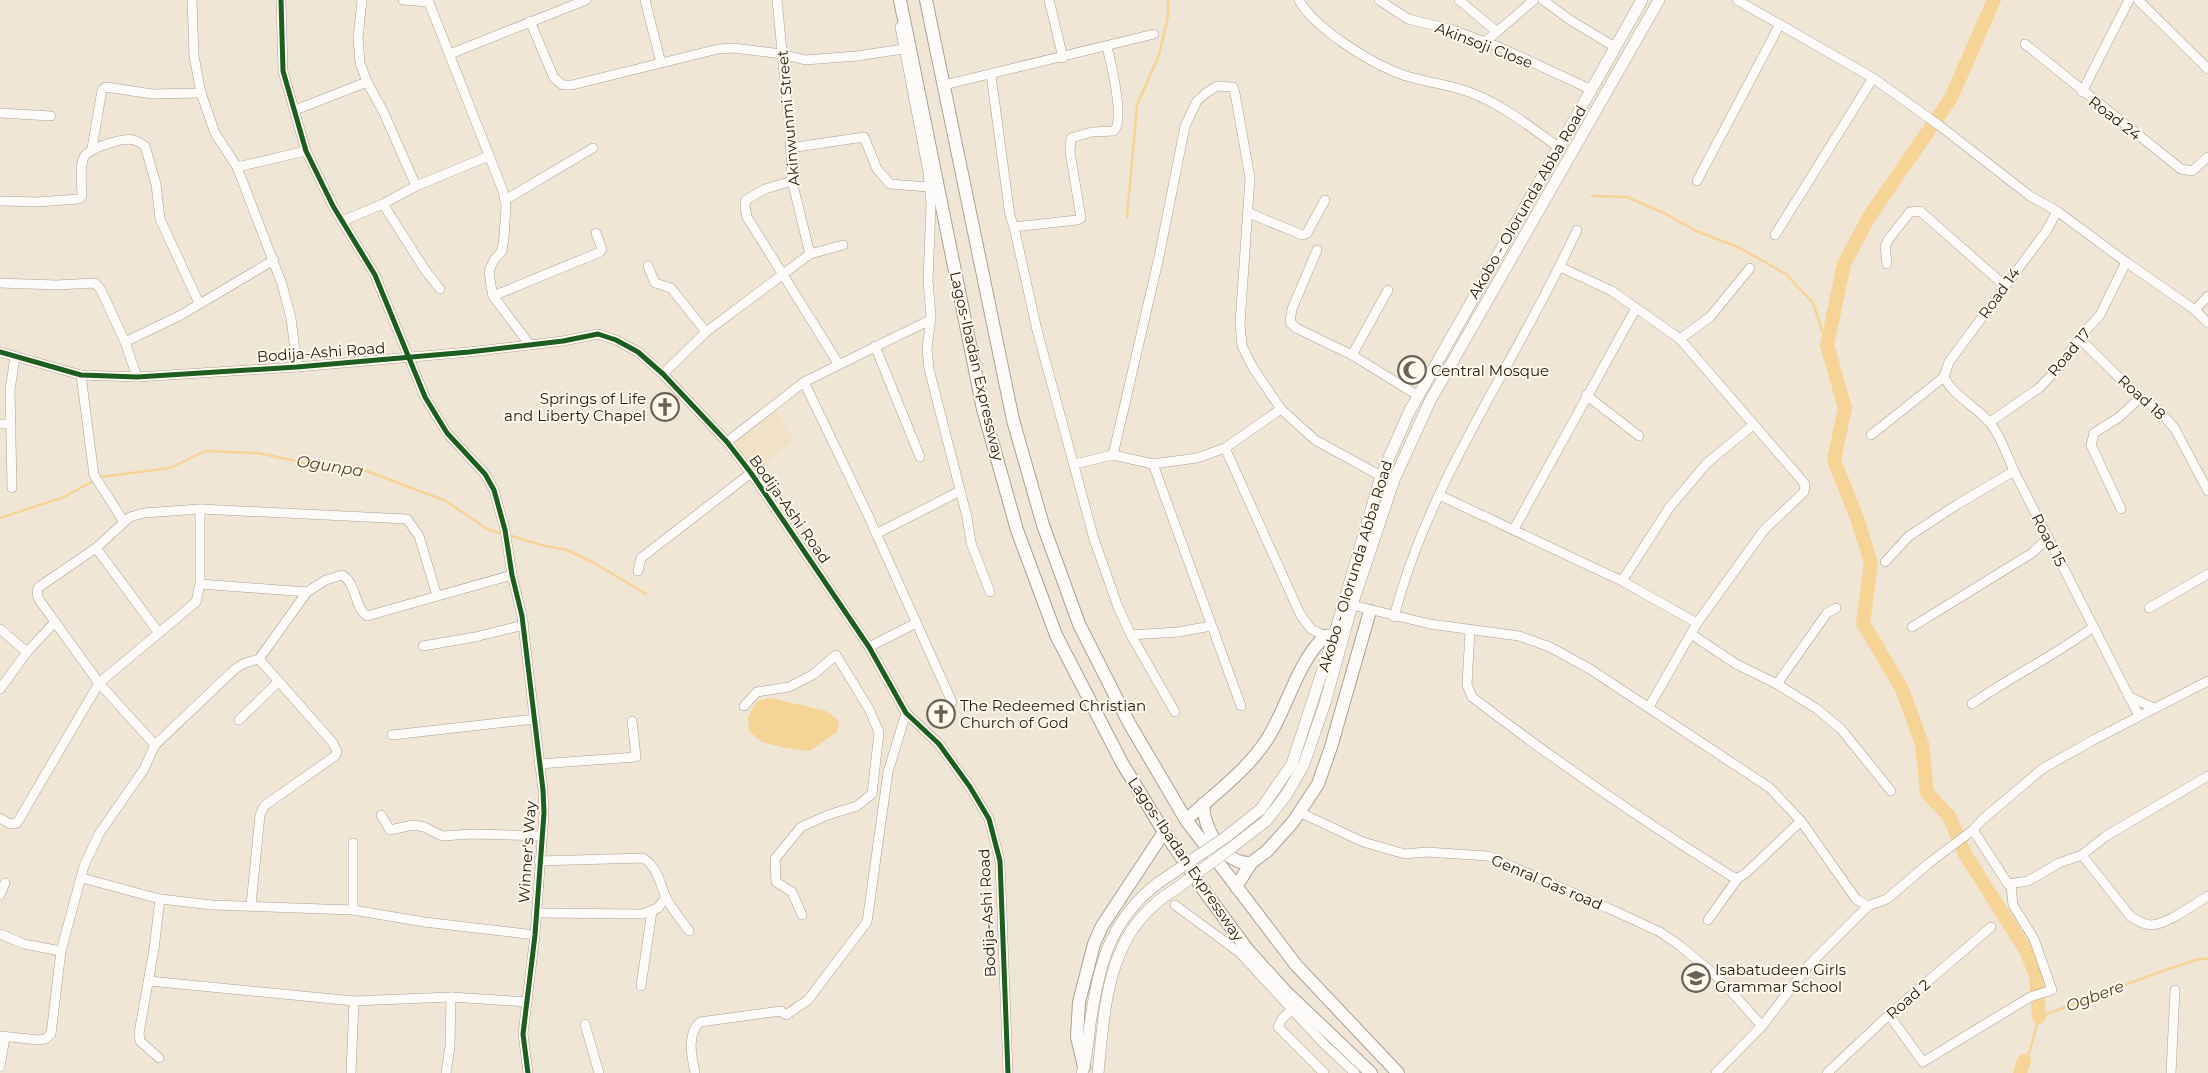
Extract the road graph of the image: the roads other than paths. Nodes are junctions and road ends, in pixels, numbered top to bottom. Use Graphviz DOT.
graph roads {
  1 [pos="192,0"];
  2 [pos="281,0"];
  3 [pos="362,0"];
  4 [pos="403,0"];
  5 [pos="586,0"];
  6 [pos="645,0"];
  7 [pos="777,0"];
  8 [pos="895,0"];
  9 [pos="900,0"];
  10 [pos="1049,0"];
  11 [pos="1380,0"];
  12 [pos="1459,0"];
  13 [pos="1534,0"];
  14 [pos="1543,0"];
  15 [pos="1642,0"];
  16 [pos="1659,0"];
  17 [pos="1736,0"];
  18 [pos="2129,0"];
  19 [pos="2138,0"];
  20 [pos="428,1"];
  21 [pos="927,2"];
  22 [pos="1303,2"];
  23 [pos="530,21"];
  24 [pos="1780,24"];
  25 [pos="1496,31"];
  26 [pos="1154,34"];
  27 [pos="1485,42"];
  28 [pos="2025,44"];
  29 [pos="1107,47"];
  30 [pos="1615,47"];
  31 [pos="903,49"];
  32 [pos="450,54"];
  33 [pos="782,54"];
  34 [pos="1063,58"];
  35 [pos="661,63"];
  36 [pos="2208,70"];
  37 [pos="991,75"];
  38 [pos="1598,75"];
  39 [pos="1873,78"];
  40 [pos="367,82"];
  41 [pos="1611,82"];
  42 [pos="944,85"];
  43 [pos="1590,89"];
  44 [pos="2082,92"];
  45 [pos="201,93"];
  46 [pos="295,110"];
  47 [pos="0,113"];
  48 [pos="51,116"];
  49 [pos="1558,147"];
  50 [pos="92,148"];
  51 [pos="593,148"];
  52 [pos="790,148"];
  53 [pos="306,150"];
  54 [pos="489,156"];
  55 [pos="2208,157"];
  56 [pos="237,167"];
  57 [pos="792,181"];
  58 [pos="1697,181"];
  59 [pos="416,186"];
  60 [pos="929,187"];
  61 [pos="505,200"];
  62 [pos="1325,200"];
  63 [pos="0,201"];
  64 [pos="383,204"];
  65 [pos="2057,211"];
  66 [pos="1249,213"];
  67 [pos="342,222"];
  68 [pos="1014,227"];
  69 [pos="1576,230"];
  70 [pos="596,233"];
  71 [pos="1775,235"];
  72 [pos="843,245"];
  73 [pos="1317,250"];
  74 [pos="810,254"];
  75 [pos="274,260"];
  76 [pos="2126,262"];
  77 [pos="1887,264"];
  78 [pos="648,266"];
  79 [pos="1560,267"];
  80 [pos="1750,268"];
  81 [pos="782,275"];
  82 [pos="0,283"];
  83 [pos="2004,285"];
  84 [pos="440,289"];
  85 [pos="1388,290"];
  86 [pos="493,296"];
  87 [pos="2208,296"];
  88 [pos="199,303"];
  89 [pos="1636,308"];
  90 [pos="2196,310"];
  91 [pos="930,320"];
  92 [pos="2208,323"];
  93 [pos="706,332"];
  94 [pos="2079,338"];
  95 [pos="1680,339"];
  96 [pos="125,342"];
  97 [pos="530,345"];
  98 [pos="875,346"];
  99 [pos="0,352"];
  100 [pos="1352,355"];
  101 [pos="15,357"];
  102 [pos="409,357"];
  103 [pos="838,364"];
  104 [pos="297,367"];
  105 [pos="663,374"];
  106 [pos="81,375"];
  107 [pos="1944,376"];
  108 [pos="137,377"];
  109 [pos="804,382"];
  110 [pos="1586,395"];
  111 [pos="1417,396"];
  112 [pos="2140,398"];
  113 [pos="1281,409"];
  114 [pos="1409,412"];
  115 [pos="1422,418"];
  116 [pos="1990,422"];
  117 [pos="0,424"];
  118 [pos="10,424"];
  119 [pos="1753,425"];
  120 [pos="1871,435"];
  121 [pos="1639,436"];
  122 [pos="726,442"];
  123 [pos="1225,448"];
  124 [pos="1113,455"];
  125 [pos="920,457"];
  126 [pos="1075,464"];
  127 [pos="1153,464"];
  128 [pos="2014,471"];
  129 [pos="751,473"];
  130 [pos="1380,476"];
  131 [pos="12,488"];
  132 [pos="960,491"];
  133 [pos="2208,491"];
  134 [pos="1440,495"];
  135 [pos="200,509"];
  136 [pos="2121,509"];
  137 [pos="124,522"];
  138 [pos="1514,529"];
  139 [pos="876,534"];
  140 [pos="2048,538"];
  141 [pos="96,548"];
  142 [pos="1885,562"];
  143 [pos="638,572"];
  144 [pos="2208,574"];
  145 [pos="512,575"];
  146 [pos="1622,581"];
  147 [pos="200,584"];
  148 [pos="307,592"];
  149 [pos="990,592"];
  150 [pos="437,596"];
  151 [pos="1352,605"];
  152 [pos="1836,608"];
  153 [pos="2149,608"];
  154 [pos="1370,611"];
  155 [pos="1394,617"];
  156 [pos="55,622"];
  157 [pos="916,623"];
  158 [pos="1697,623"];
  159 [pos="524,625"];
  160 [pos="1211,626"];
  161 [pos="1912,627"];
  162 [pos="2093,627"];
  163 [pos="0,629"];
  164 [pos="1470,630"];
  165 [pos="1330,632"];
  166 [pos="159,633"];
  167 [pos="1691,634"];
  168 [pos="1132,635"];
  169 [pos="422,646"];
  170 [pos="869,647"];
  171 [pos="27,652"];
  172 [pos="259,659"];
  173 [pos="99,682"];
  174 [pos="278,682"];
  175 [pos="2208,682"];
  176 [pos="1777,684"];
  177 [pos="0,689"];
  178 [pos="2128,696"];
  179 [pos="952,702"];
  180 [pos="1972,704"];
  181 [pos="744,706"];
  182 [pos="1241,706"];
  183 [pos="1649,707"];
  184 [pos="2154,708"];
  185 [pos="1175,712"];
  186 [pos="906,713"];
  187 [pos="2139,716"];
  188 [pos="534,719"];
  189 [pos="239,720"];
  190 [pos="632,721"];
  191 [pos="392,735"];
  192 [pos="155,745"];
  193 [pos="539,764"];
  194 [pos="2208,776"];
  195 [pos="1891,791"];
  196 [pos="1203,804"];
  197 [pos="1299,812"];
  198 [pos="381,815"];
  199 [pos="0,818"];
  200 [pos="1186,820"];
  201 [pos="1801,821"];
  202 [pos="1164,832"];
  203 [pos="1970,832"];
  204 [pos="542,836"];
  205 [pos="353,842"];
  206 [pos="2082,855"];
  207 [pos="540,861"];
  208 [pos="1251,863"];
  209 [pos="82,878"];
  210 [pos="1738,878"];
  211 [pos="5,882"];
  212 [pos="2011,885"];
  213 [pos="1236,887"];
  214 [pos="0,895"];
  215 [pos="2208,896"];
  216 [pos="666,898"];
  217 [pos="160,899"];
  218 [pos="1175,905"];
  219 [pos="251,906"];
  220 [pos="1868,906"];
  221 [pos="353,910"];
  222 [pos="652,911"];
  223 [pos="536,913"];
  224 [pos="802,915"];
  225 [pos="1708,920"];
  226 [pos="1991,927"];
  227 [pos="688,931"];
  228 [pos="0,934"];
  229 [pos="535,935"];
  230 [pos="61,950"];
  231 [pos="149,982"];
  232 [pos="641,986"];
  233 [pos="2175,990"];
  234 [pos="451,997"];
  235 [pos="354,1001"];
  236 [pos="527,1002"];
  237 [pos="1292,1009"];
  238 [pos="1889,1015"];
  239 [pos="585,1024"];
  240 [pos="1762,1026"];
  241 [pos="2,1036"];
  242 [pos="159,1058"];
  243 [pos="0,1067"];
  244 [pos="1083,1070"];
  245 [pos="350,1073"];
  246 [pos="446,1073"];
  247 [pos="528,1073"];
  248 [pos="599,1073"];
  249 [pos="695,1073"];
  250 [pos="1008,1073"];
  251 [pos="1098,1073"];
  252 [pos="1324,1073"];
  253 [pos="1355,1073"];
  254 [pos="1371,1073"];
  255 [pos="1398,1073"];
  256 [pos="1716,1073"];
  257 [pos="1826,1073"];
  258 [pos="2171,1073"];
  1 -- 45 [label="street"];
  2 -- 46 [label="street, Winner's Way"];
  3 -- 40 [label="street"];
  4 -- 20 [label="street"];
  5 -- 23 [label="street"];
  6 -- 35 [label="street"];
  7 -- 33 [label="street, Akinwunmi Street"];
  8 -- 31 [label="street"];
  9 -- 202 [label="highway, Lagos-Ibadan Expressway"];
  10 -- 34 [label="street"];
  11 -- 27 [label="street, Akinsoji Close"];
  12 -- 25 [label="street"];
  13 -- 25 [label="street"];
  14 -- 30 [label="street"];
  15 -- 30 [label="main road, Akobo - Olorunda Abba Road"];
  16 -- 41 [label="main road, Akobo - Olorunda Abba Road"];
  17 -- 24 [label="street"];
  18 -- 44 [label="street"];
  19 -- 36 [label="street"];
  20 -- 32 [label="street"];
  21 -- 42 [label="highway, Lagos-Ibadan Expressway"];
  22 -- 49 [label="street"];
  23 -- 32 [label="street"];
  23 -- 35 [label="street"];
  24 -- 39 [label="street"];
  24 -- 58 [label="street"];
  25 -- 27 [label="street"];
  26 -- 29 [label="street"];
  27 -- 43 [label="street, Akinsoji Close"];
  28 -- 44 [label="street, Road 24"];
  29 -- 34 [label="street"];
  29 -- 68 [label="street"];
  30 -- 38 [label="main road, Akobo - Olorunda Abba Road"];
  31 -- 33 [label="street"];
  31 -- 60 [label="street"];
  32 -- 54 [label="street"];
  33 -- 35 [label="street"];
  33 -- 52 [label="street, Akinwunmi Street"];
  34 -- 37 [label="street"];
  37 -- 42 [label="street"];
  37 -- 68 [label="street"];
  38 -- 41 [label="main road"];
  38 -- 43 [label="main road, Akobo - Olorunda Abba Road"];
  39 -- 65 [label="street"];
  39 -- 71 [label="street"];
  40 -- 46 [label="street"];
  40 -- 59 [label="street"];
  41 -- 115 [label="main road, Akobo - Olorunda Abba Road"];
  42 -- 200 [label="highway, Lagos-Ibadan Expressway"];
  43 -- 49 [label="main road, Akobo - Olorunda Abba Road"];
  44 -- 55 [label="street, Road 24"];
  45 -- 50 [label="street"];
  45 -- 56 [label="street"];
  46 -- 53 [label="street, Winner's Way"];
  47 -- 48 [label="street"];
  49 -- 111 [label="main road, Akobo - Olorunda Abba Road"];
  50 -- 63 [label="street"];
  50 -- 88 [label="street"];
  51 -- 61 [label="street"];
  52 -- 57 [label="street, Akinwunmi Street"];
  52 -- 60 [label="street"];
  53 -- 56 [label="street"];
  53 -- 67 [label="street, Winner's Way"];
  54 -- 59 [label="street"];
  54 -- 61 [label="street"];
  56 -- 75 [label="street"];
  57 -- 74 [label="street, Akinwunmi Street"];
  57 -- 81 [label="street"];
  59 -- 64 [label="street"];
  60 -- 91 [label="street"];
  61 -- 86 [label="street"];
  62 -- 66 [label="street"];
  64 -- 67 [label="street"];
  64 -- 84 [label="street"];
  65 -- 76 [label="street"];
  65 -- 83 [label="street, Road 14"];
  66 -- 113 [label="street"];
  66 -- 124 [label="street"];
  67 -- 102 [label="street, Winner's Way"];
  68 -- 126 [label="street"];
  69 -- 79 [label="street"];
  70 -- 86 [label="street"];
  72 -- 74 [label="street"];
  73 -- 100 [label="street"];
  74 -- 81 [label="street"];
  75 -- 88 [label="street"];
  75 -- 104 [label="street"];
  76 -- 90 [label="street"];
  76 -- 94 [label="street, Road 17"];
  77 -- 83 [label="street"];
  78 -- 93 [label="street"];
  79 -- 89 [label="street"];
  79 -- 134 [label="street"];
  80 -- 95 [label="street"];
  81 -- 93 [label="street"];
  81 -- 103 [label="street"];
  82 -- 96 [label="street"];
  83 -- 107 [label="street, Road 14"];
  85 -- 100 [label="street"];
  86 -- 97 [label="street"];
  87 -- 90 [label="street"];
  88 -- 96 [label="street"];
  89 -- 95 [label="street"];
  89 -- 110 [label="street"];
  90 -- 92 [label="street"];
  91 -- 98 [label="street"];
  91 -- 132 [label="street"];
  93 -- 105 [label="street"];
  94 -- 112 [label="street, Road 18"];
  94 -- 116 [label="street, Road 17"];
  95 -- 119 [label="street"];
  96 -- 108 [label="street"];
  97 -- 102 [label="street, Bodija-Ashi Road"];
  97 -- 105 [label="street, Bodija-Ashi Road"];
  98 -- 103 [label="street"];
  98 -- 125 [label="street"];
  99 -- 101 [label="street, Bodija-Ashi Road"];
  100 -- 111 [label="street"];
  101 -- 106 [label="street, Bodija-Ashi Road"];
  101 -- 118 [label="street"];
  102 -- 104 [label="street, Bodija-Ashi Road"];
  102 -- 145 [label="street, Winner's Way"];
  103 -- 109 [label="street"];
  104 -- 108 [label="street, Bodija-Ashi Road"];
  105 -- 122 [label="street, Bodija-Ashi Road"];
  106 -- 108 [label="street, Bodija-Ashi Road"];
  106 -- 137 [label="street"];
  107 -- 116 [label="street, Road 15"];
  107 -- 120 [label="street"];
  109 -- 122 [label="street"];
  109 -- 139 [label="street"];
  110 -- 121 [label="street"];
  110 -- 138 [label="street"];
  111 -- 114 [label="main road, Akobo - Olorunda Abba Road"];
  112 -- 133 [label="street, Road 18"];
  112 -- 136 [label="street"];
  113 -- 123 [label="street"];
  113 -- 130 [label="street"];
  114 -- 115 [label="main road"];
  114 -- 130 [label="main road, Akobo - Olorunda Abba Road"];
  115 -- 151 [label="main road, Akobo - Olorunda Abba Road"];
  116 -- 128 [label="street, Road 15"];
  117 -- 118 [label="street"];
  118 -- 131 [label="street"];
  119 -- 146 [label="street"];
  119 -- 158 [label="street"];
  122 -- 129 [label="street, Bodija-Ashi Road"];
  123 -- 127 [label="street"];
  123 -- 165 [label="street"];
  124 -- 126 [label="street"];
  124 -- 127 [label="street"];
  126 -- 168 [label="street"];
  127 -- 160 [label="street"];
  128 -- 140 [label="street, Road 15"];
  128 -- 142 [label="street"];
  129 -- 143 [label="street"];
  129 -- 170 [label="street, Bodija-Ashi Road"];
  130 -- 165 [label="main road, Akobo - Olorunda Abba Road"];
  132 -- 139 [label="street"];
  132 -- 149 [label="street"];
  134 -- 138 [label="street"];
  134 -- 155 [label="street"];
  135 -- 137 [label="street"];
  135 -- 147 [label="street"];
  135 -- 150 [label="street"];
  137 -- 141 [label="street"];
  138 -- 146 [label="street"];
  139 -- 157 [label="street"];
  140 -- 161 [label="street"];
  140 -- 162 [label="street, Road 15"];
  141 -- 156 [label="street"];
  141 -- 166 [label="street"];
  144 -- 153 [label="street"];
  145 -- 150 [label="street"];
  145 -- 159 [label="street, Winner's Way"];
  146 -- 158 [label="street"];
  147 -- 148 [label="street"];
  147 -- 166 [label="street"];
  148 -- 150 [label="street"];
  148 -- 172 [label="street"];
  151 -- 154 [label="street"];
  151 -- 251 [label="main road, Akobo - Olorunda Abba Road, bridge"];
  152 -- 176 [label="street"];
  154 -- 155 [label="street"];
  154 -- 197 [label="highway"];
  155 -- 164 [label="street"];
  156 -- 171 [label="street"];
  156 -- 173 [label="street"];
  157 -- 170 [label="street"];
  157 -- 179 [label="street"];
  158 -- 167 [label="street"];
  159 -- 169 [label="street"];
  159 -- 188 [label="street, Winner's Way"];
  160 -- 168 [label="street"];
  160 -- 182 [label="street"];
  162 -- 178 [label="street, Road 15"];
  162 -- 180 [label="street"];
  163 -- 171 [label="street"];
  164 -- 183 [label="street"];
  164 -- 210 [label="street"];
  165 -- 196 [label="highway"];
  165 -- 244 [label="main road, Akobo - Olorunda Abba Road, bridge"];
  166 -- 173 [label="street"];
  167 -- 176 [label="street"];
  167 -- 183 [label="street"];
  168 -- 185 [label="street"];
  170 -- 186 [label="street, Bodija-Ashi Road"];
  171 -- 177 [label="street"];
  172 -- 174 [label="street"];
  172 -- 192 [label="street"];
  173 -- 192 [label="street"];
  173 -- 199 [label="street"];
  174 -- 189 [label="street"];
  174 -- 219 [label="street"];
  175 -- 184 [label="street"];
  176 -- 195 [label="street"];
  178 -- 184 [label="street"];
  178 -- 187 [label="street, Road 15"];
  181 -- 224 [label="street"];
  183 -- 201 [label="street"];
  184 -- 187 [label="street"];
  186 -- 249 [label="street"];
  186 -- 250 [label="street, Bodija-Ashi Road"];
  187 -- 203 [label="street"];
  188 -- 191 [label="street"];
  188 -- 193 [label="street, Winner's Way"];
  190 -- 193 [label="street"];
  192 -- 209 [label="street"];
  193 -- 204 [label="street, Winner's Way"];
  194 -- 206 [label="street"];
  196 -- 200 [label="highway"];
  196 -- 208 [label="highway"];
  197 -- 208 [label="highway"];
  197 -- 240 [label="street, Genral Gas road"];
  198 -- 204 [label="street"];
  200 -- 213 [label="highway, Lagos-Ibadan Expressway"];
  201 -- 210 [label="street"];
  201 -- 220 [label="street"];
  202 -- 244 [label="highway"];
  202 -- 254 [label="highway, Lagos-Ibadan Expressway"];
  203 -- 212 [label="street"];
  203 -- 220 [label="street"];
  204 -- 207 [label="street, Winner's Way"];
  205 -- 221 [label="street"];
  206 -- 212 [label="street"];
  206 -- 215 [label="street"];
  207 -- 216 [label="street"];
  207 -- 223 [label="street, Winner's Way"];
  208 -- 213 [label="highway"];
  209 -- 217 [label="street"];
  209 -- 230 [label="street"];
  210 -- 225 [label="street"];
  211 -- 214 [label="street"];
  212 -- 238 [label="street"];
  213 -- 255 [label="highway, Lagos-Ibadan Expressway"];
  216 -- 222 [label="street"];
  216 -- 227 [label="street"];
  217 -- 219 [label="street"];
  217 -- 231 [label="street"];
  218 -- 237 [label="street"];
  219 -- 221 [label="street"];
  220 -- 240 [label="street"];
  221 -- 229 [label="street"];
  222 -- 223 [label="street"];
  222 -- 232 [label="street"];
  223 -- 229 [label="street, Winner's Way"];
  226 -- 238 [label="street, Road 2"];
  228 -- 230 [label="street"];
  229 -- 236 [label="street, Winner's Way"];
  230 -- 241 [label="street"];
  231 -- 235 [label="street"];
  231 -- 242 [label="street"];
  233 -- 258 [label="street"];
  234 -- 235 [label="street"];
  234 -- 236 [label="street"];
  234 -- 246 [label="street"];
  235 -- 245 [label="street"];
  236 -- 247 [label="street, Winner's Way"];
  237 -- 252 [label="street"];
  237 -- 253 [label="street"];
  238 -- 257 [label="street, Road 2"];
  239 -- 248 [label="street"];
  240 -- 256 [label="street"];
  241 -- 243 [label="street"];
}
